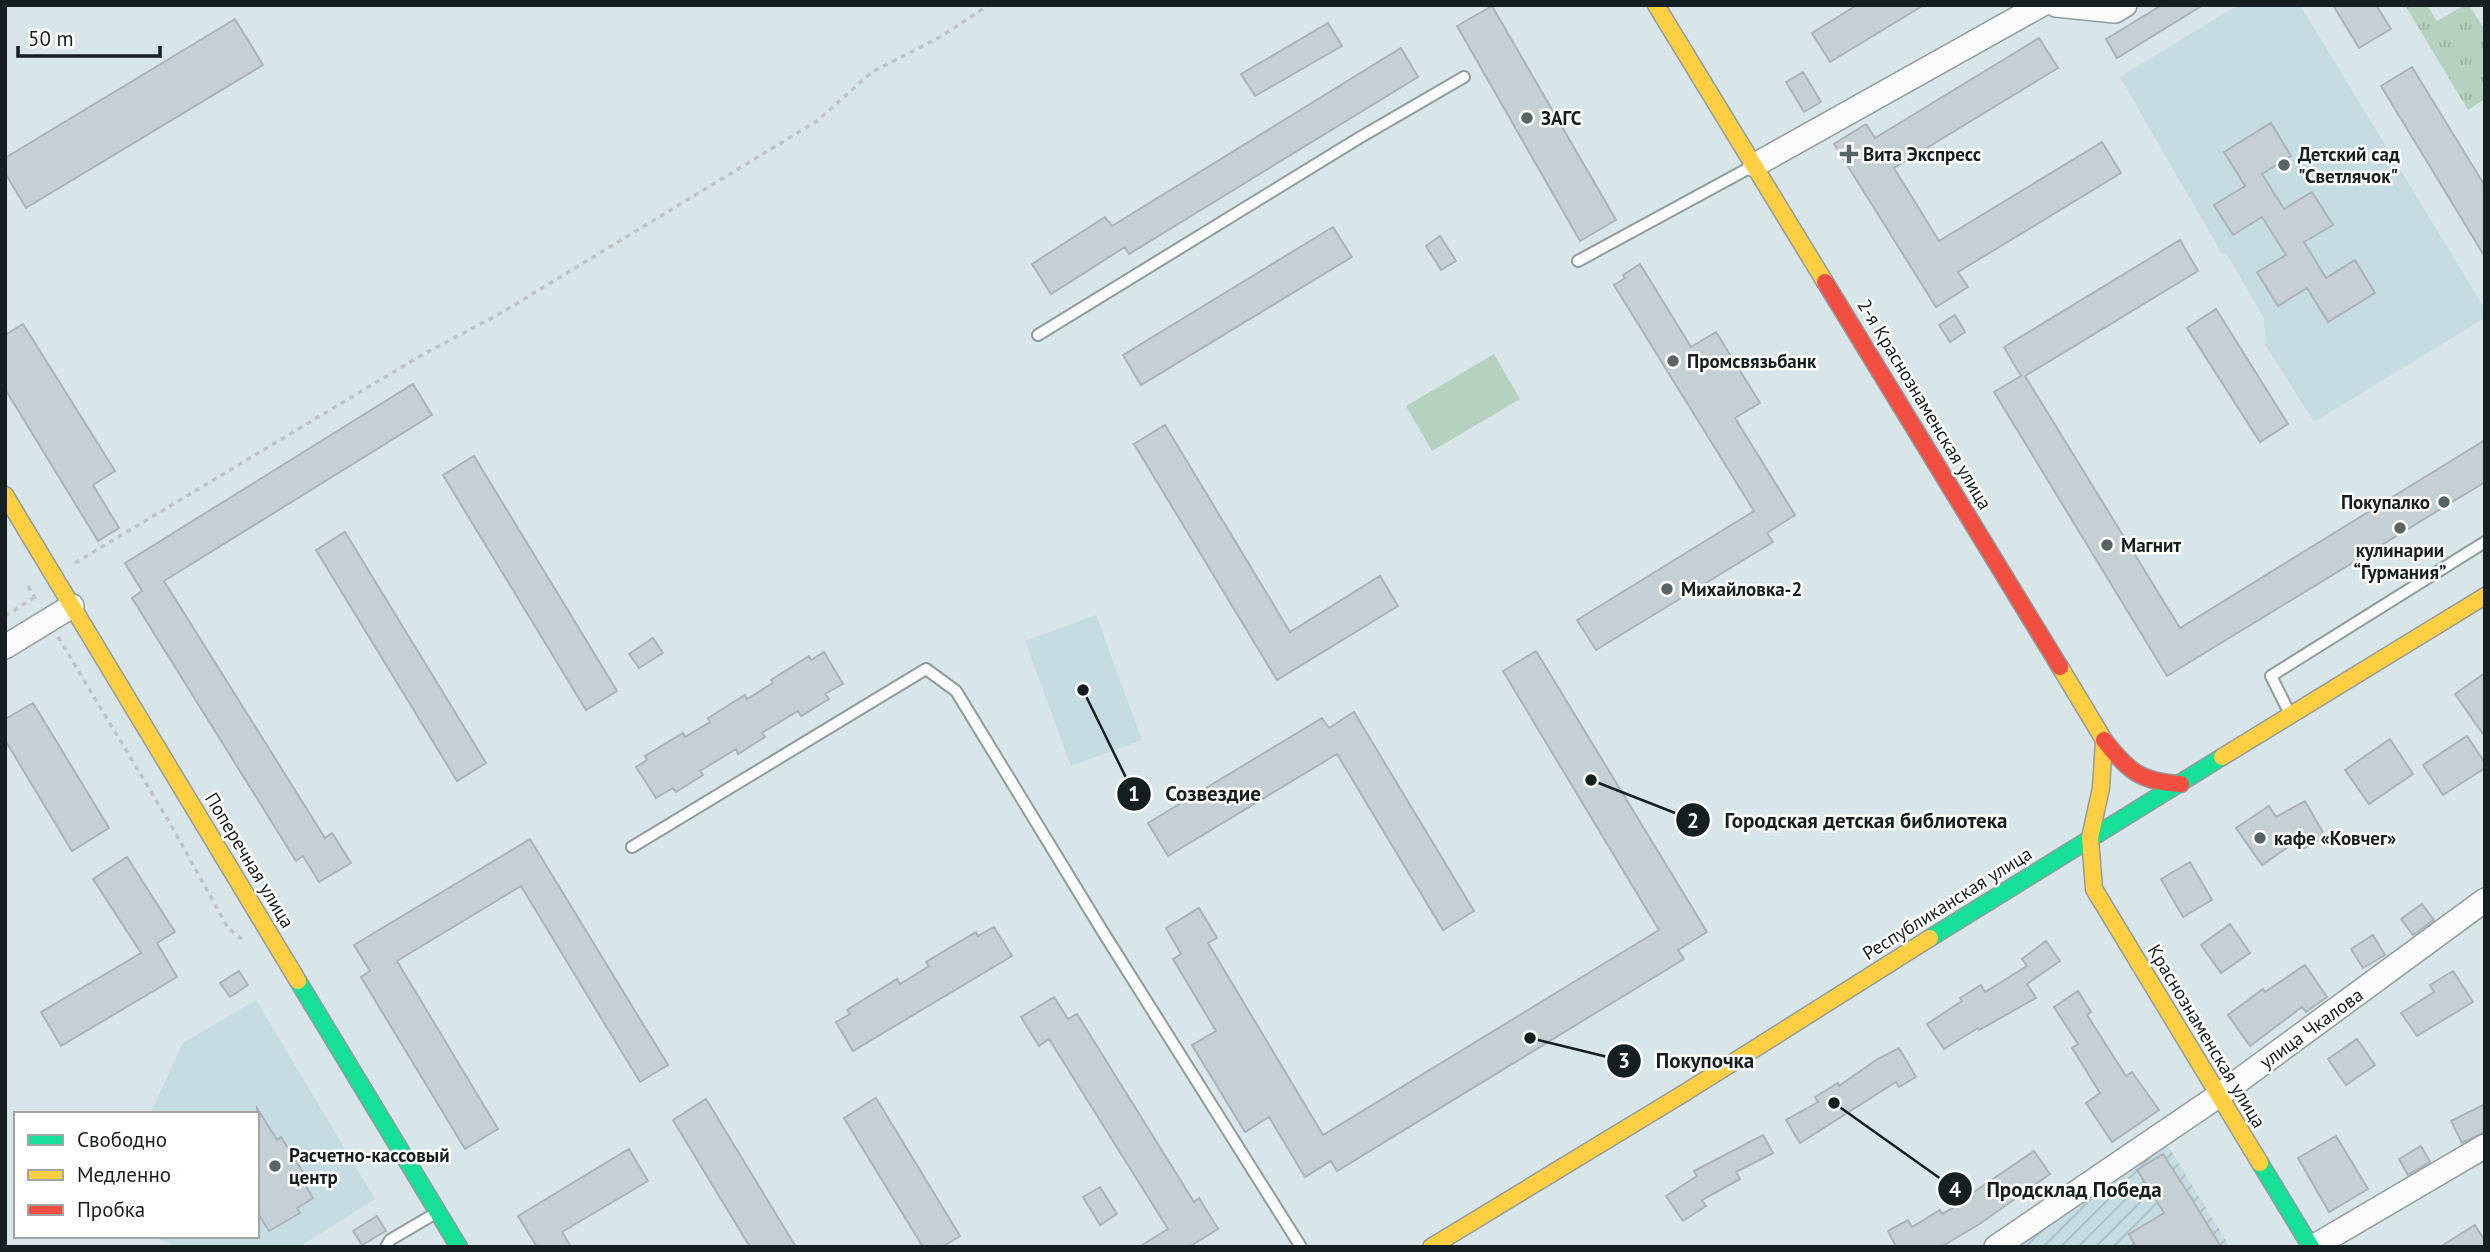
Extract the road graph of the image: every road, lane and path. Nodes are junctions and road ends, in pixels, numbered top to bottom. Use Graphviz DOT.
graph roads {
  1 [pos="989,5"];
  2 [pos="1656,5"];
  3 [pos="2041,5"];
  4 [pos="2056,5"];
  5 [pos="2125,5"];
  6 [pos="1464,77"];
  7 [pos="1755,165"];
  8 [pos="1578,261"];
  9 [pos="1038,335"];
  10 [pos="5,495"];
  11 [pos="2485,542"];
  12 [pos="55,575"];
  13 [pos="2485,596"];
  14 [pos="35,597"];
  15 [pos="72,606"];
  16 [pos="5,616"];
  17 [pos="5,647"];
  18 [pos="2291,715"];
  19 [pos="2104,740"];
  20 [pos="2181,784"];
  21 [pos="2090,838"];
  22 [pos="632,847"];
  23 [pos="2032,874"];
  24 [pos="2056,877"];
  25 [pos="2078,882"];
  26 [pos="2094,889"];
  27 [pos="2485,900"];
  28 [pos="2218,1096"];
  29 [pos="2485,1146"];
  30 [pos="438,1212"];
  31 [pos="386,1247"];
  32 [pos="460,1247"];
  33 [pos="1301,1247"];
  34 [pos="1432,1247"];
  35 [pos="1996,1247"];
  36 [pos="2312,1247"];
  1 -- 12 [label="path"];
  2 -- 7 [label="street, 2-я Краснознаменская улица"];
  3 -- 7 [label="street"];
  4 -- 5 [label="street"];
  6 -- 9 [label="lane"];
  7 -- 8 [label="lane"];
  7 -- 19 [label="street, 2-я Краснознаменская улица"];
  10 -- 12 [label="street, Поперечная улица"];
  11 -- 18 [label="lane"];
  12 -- 15 [label="street, Поперечная улица"];
  13 -- 18 [label="street, Республиканская улица"];
  14 -- 16 [label="path"];
  15 -- 17 [label="street"];
  15 -- 30 [label="street, Поперечная улица"];
  18 -- 20 [label="street, Республиканская улица"];
  19 -- 20 [label="street, 2-я Краснознаменская улица"];
  19 -- 21 [label="street"];
  20 -- 21 [label="street, Республиканская улица"];
  21 -- 23 [label="street, Республиканская улица"];
  21 -- 26 [label="street, Краснознаменская улица"];
  22 -- 33 [label="lane"];
  23 -- 24 [label="street"];
  23 -- 34 [label="street, Республиканская улица"];
  25 -- 26 [label="street"];
  26 -- 28 [label="street, Краснознаменская улица"];
  27 -- 28 [label="street, улица Чкалова"];
  28 -- 35 [label="street, улица Чкалова"];
  28 -- 36 [label="street, Краснознаменская улица"];
  29 -- 36 [label="street"];
  30 -- 31 [label="lane"];
  30 -- 32 [label="street, Поперечная улица"];
}
